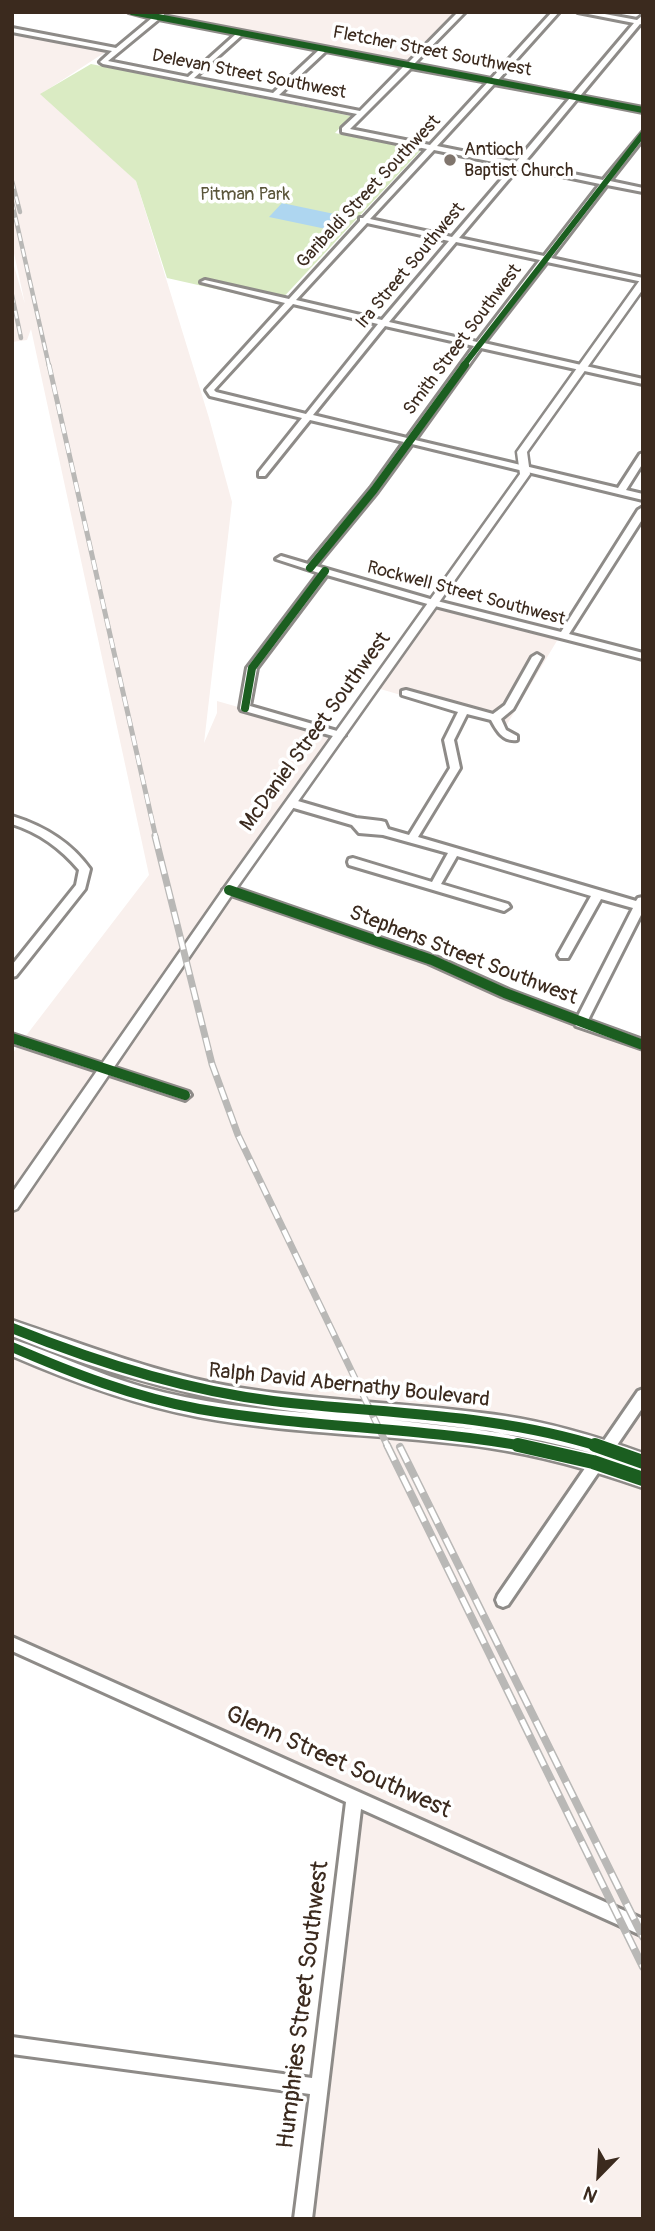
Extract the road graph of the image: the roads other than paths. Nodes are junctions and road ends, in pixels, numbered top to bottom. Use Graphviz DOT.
graph roads {
  1 [pos="132,12"];
  2 [pos="462,12"];
  3 [pos="556,12"];
  4 [pos="581,12"];
  5 [pos="161,15"];
  6 [pos="641,21"];
  7 [pos="12,30"];
  8 [pos="241,33"];
  9 [pos="324,49"];
  10 [pos="117,50"];
  11 [pos="409,66"];
  12 [pos="189,79"];
  13 [pos="492,82"];
  14 [pos="274,96"];
  15 [pos="574,97"];
  16 [pos="643,110"];
  17 [pos="362,113"];
  18 [pos="643,134"];
  19 [pos="432,148"];
  20 [pos="517,165"];
  21 [pos="605,183"];
  22 [pos="643,190"];
  23 [pos="363,220"];
  24 [pos="453,240"];
  25 [pos="545,259"];
  26 [pos="643,281"];
  27 [pos="205,282"];
  28 [pos="290,302"];
  29 [pos="383,323"];
  30 [pos="479,345"];
  31 [pos="582,368"];
  32 [pos="643,382"];
  33 [pos="306,416"];
  34 [pos="410,442"];
  35 [pos="643,456"];
  36 [pos="524,469"];
  37 [pos="262,474"];
  38 [pos="620,492"];
  39 [pos="643,497"];
  40 [pos="643,510"];
  41 [pos="281,559"];
  42 [pos="310,568"];
  43 [pos="325,571"];
  44 [pos="434,603"];
  45 [pos="563,636"];
  46 [pos="643,645"];
  47 [pos="640,656"];
  48 [pos="537,657"];
  49 [pos="406,693"];
  50 [pos="464,710"];
  51 [pos="495,718"];
  52 [pos="340,735"];
  53 [pos="513,738"];
  54 [pos="291,803"];
  55 [pos="12,820"];
  56 [pos="412,839"];
  57 [pos="455,851"];
  58 [pos="353,862"];
  59 [pos="85,869"];
  60 [pos="435,885"];
  61 [pos="229,890"];
  62 [pos="597,895"];
  63 [pos="641,902"];
  64 [pos="503,907"];
  65 [pos="564,955"];
  66 [pos="12,973"];
  67 [pos="580,1023"];
  68 [pos="12,1038"];
  69 [pos="643,1045"];
  70 [pos="105,1069"];
  71 [pos="185,1095"];
  72 [pos="12,1205"];
  73 [pos="12,1328"];
  74 [pos="12,1347"];
  75 [pos="643,1395"];
  76 [pos="602,1454"];
  77 [pos="643,1462"];
  78 [pos="643,1479"];
  79 [pos="503,1600"];
  80 [pos="12,1644"];
  81 [pos="355,1797"];
  82 [pos="643,1928"];
  83 [pos="12,2045"];
  84 [pos="318,2087"];
  85 [pos="303,2219"];
  1 -- 5 [label="street, Fletcher Street Southwest"];
  2 -- 11 [label="street"];
  3 -- 13 [label="street, Garibaldi Street Southwest"];
  4 -- 6 [label="street"];
  5 -- 8 [label="street, Fletcher Street Southwest"];
  5 -- 10 [label="street"];
  6 -- 15 [label="street, Ira Street Southwest"];
  7 -- 10 [label="street"];
  8 -- 9 [label="street, Fletcher Street Southwest"];
  8 -- 12 [label="street"];
  9 -- 11 [label="street, Fletcher Street Southwest"];
  9 -- 14 [label="street"];
  10 -- 12 [label="street, Delevan Street Southwest"];
  11 -- 13 [label="street, Fletcher Street Southwest"];
  11 -- 17 [label="street"];
  12 -- 14 [label="street, Delevan Street Southwest"];
  13 -- 15 [label="street, Fletcher Street Southwest"];
  13 -- 19 [label="street, Garibaldi Street Southwest"];
  14 -- 17 [label="street, Delevan Street Southwest"];
  15 -- 16 [label="street, Fletcher Street Southwest"];
  15 -- 20 [label="street, Ira Street Southwest"];
  17 -- 19 [label="street, Delevan Street Southwest"];
  18 -- 21 [label="street, Smith Street Southwest"];
  19 -- 20 [label="street, Delevan Street Southwest"];
  19 -- 23 [label="street, Garibaldi Street Southwest"];
  20 -- 21 [label="street, Delevan Street Southwest"];
  20 -- 24 [label="street, Ira Street Southwest"];
  21 -- 22 [label="street, Delevan Street Southwest"];
  21 -- 25 [label="street, Smith Street Southwest"];
  23 -- 24 [label="street"];
  23 -- 28 [label="street, Garibaldi Street Southwest"];
  24 -- 25 [label="street"];
  24 -- 29 [label="street, Ira Street Southwest"];
  25 -- 26 [label="street"];
  25 -- 30 [label="street, Smith Street Southwest"];
  26 -- 31 [label="street, McDaniel Street Southwest"];
  27 -- 28 [label="street"];
  28 -- 29 [label="street"];
  28 -- 33 [label="street, Garibaldi Street Southwest"];
  29 -- 30 [label="street"];
  29 -- 33 [label="street, Ira Street Southwest"];
  30 -- 31 [label="street"];
  30 -- 34 [label="street, Smith Street Southwest"];
  31 -- 32 [label="street"];
  31 -- 36 [label="street, McDaniel Street Southwest"];
  33 -- 34 [label="street"];
  33 -- 37 [label="street, Ira Street Southwest"];
  34 -- 36 [label="street"];
  34 -- 42 [label="street, Smith Street Southwest"];
  35 -- 38 [label="street"];
  36 -- 38 [label="street"];
  36 -- 44 [label="street, McDaniel Street Southwest"];
  38 -- 39 [label="street"];
  40 -- 45 [label="street"];
  41 -- 42 [label="street, Rockwell Street Southwest"];
  42 -- 43 [label="street, Rockwell Street Southwest"];
  43 -- 44 [label="street, Rockwell Street Southwest"];
  43 -- 52 [label="street"];
  44 -- 45 [label="street, Rockwell Street Southwest"];
  44 -- 52 [label="street, McDaniel Street Southwest"];
  45 -- 47 [label="street, Rockwell Street Southwest"];
  46 -- 47 [label="street"];
  48 -- 51 [label="street"];
  49 -- 50 [label="street"];
  50 -- 51 [label="street"];
  50 -- 56 [label="street"];
  51 -- 53 [label="street"];
  52 -- 54 [label="street, McDaniel Street Southwest"];
  54 -- 56 [label="street"];
  54 -- 61 [label="street, McDaniel Street Southwest"];
  55 -- 59 [label="street"];
  56 -- 57 [label="street"];
  57 -- 60 [label="street"];
  57 -- 62 [label="street"];
  58 -- 60 [label="street"];
  59 -- 66 [label="street"];
  60 -- 64 [label="street"];
  61 -- 67 [label="street, Stephens Street Southwest"];
  61 -- 70 [label="street, McDaniel Street Southwest"];
  62 -- 63 [label="street"];
  62 -- 65 [label="street"];
  63 -- 67 [label="street"];
  67 -- 69 [label="street, Stephens Street Southwest"];
  68 -- 70 [label="street"];
  70 -- 71 [label="street"];
  70 -- 72 [label="street, McDaniel Street Southwest"];
  73 -- 76 [label="main road, Ralph David Abernathy Boulevard"];
  74 -- 76 [label="main road, Ralph David Abernathy Boulevard"];
  75 -- 76 [label="street"];
  76 -- 77 [label="main road, Ralph David Abernathy Boulevard"];
  76 -- 78 [label="main road, Ralph David Abernathy Boulevard"];
  76 -- 79 [label="street"];
  80 -- 81 [label="street, Glenn Street Southwest"];
  81 -- 82 [label="street, Glenn Street Southwest"];
  81 -- 84 [label="street, Humphries Street Southwest"];
  83 -- 84 [label="street"];
  84 -- 85 [label="street, Humphries Street Southwest"];
}
